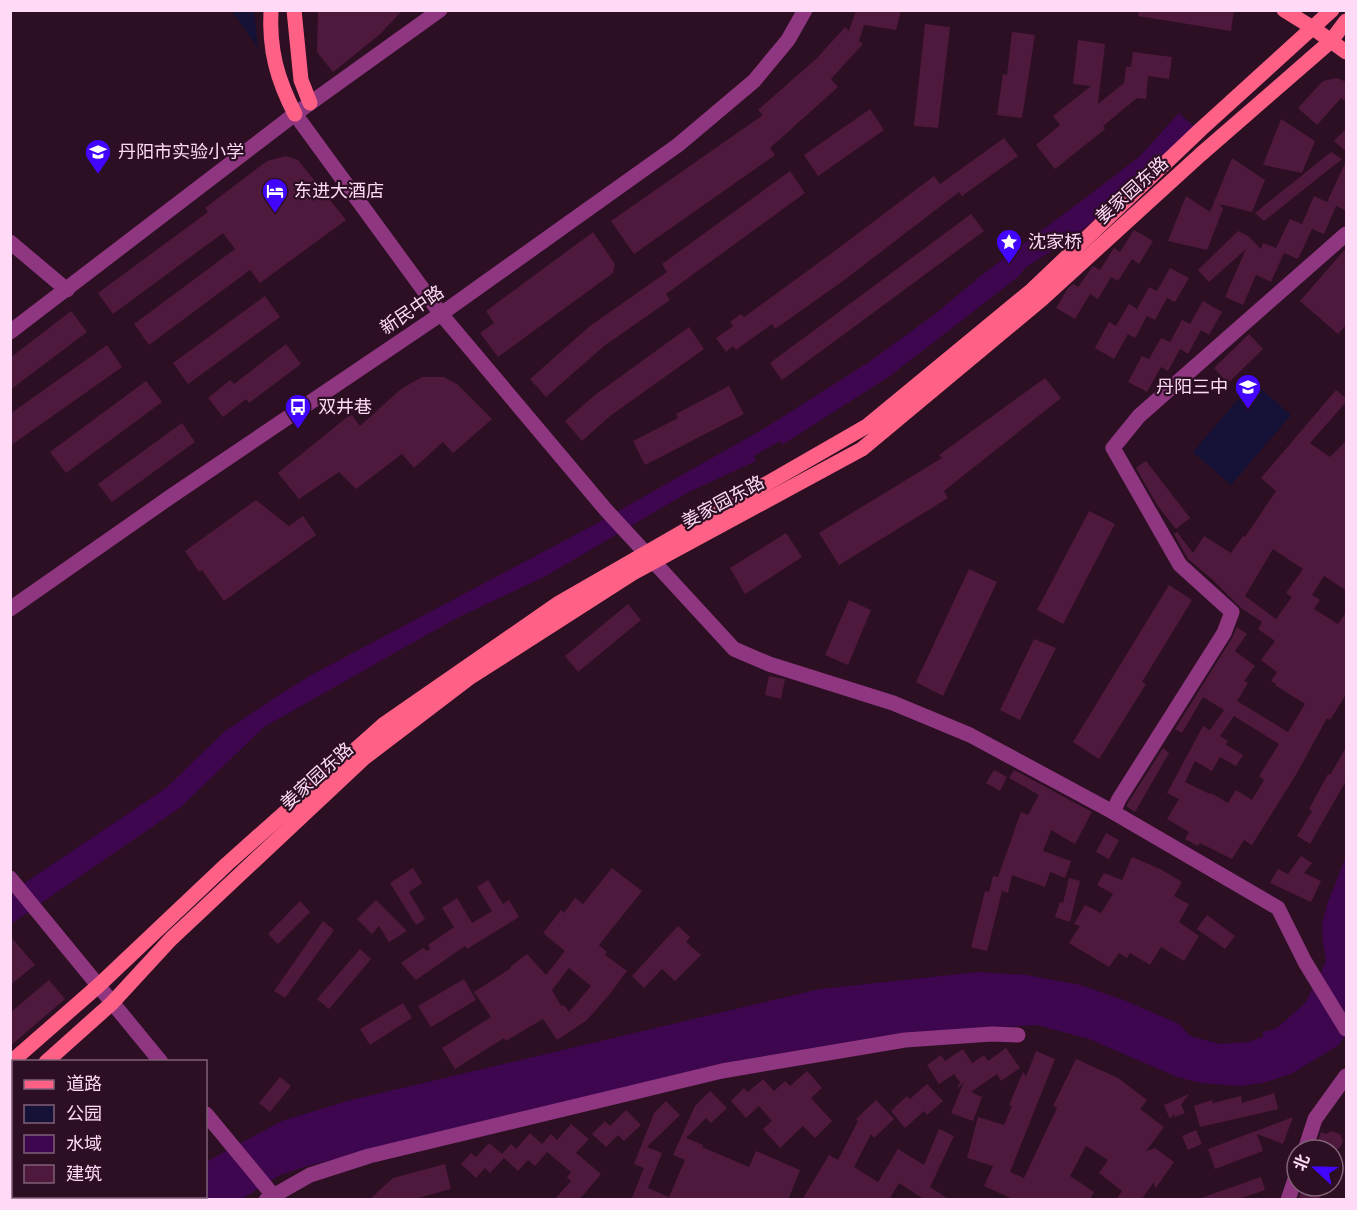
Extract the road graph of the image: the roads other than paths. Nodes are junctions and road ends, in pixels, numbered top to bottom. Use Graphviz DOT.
graph roads {
  1 [pos="271,10"];
  2 [pos="294,10"];
  3 [pos="440,10"];
  4 [pos="805,10"];
  5 [pos="1284,10"];
  6 [pos="1329,11"];
  7 [pos="1346,24"];
  8 [pos="1313,28"];
  9 [pos="1331,41"];
  10 [pos="1347,52"];
  11 [pos="310,103"];
  12 [pos="295,114"];
  13 [pos="1347,234"];
  14 [pos="10,242"];
  15 [pos="67,290"];
  16 [pos="441,314"];
  17 [pos="10,332"];
  18 [pos="649,558"];
  19 [pos="10,609"];
  20 [pos="1113,812"];
  21 [pos="10,878"];
  22 [pos="98,986"];
  23 [pos="112,1003"];
  24 [pos="1346,1028"];
  25 [pos="1018,1035"];
  26 [pos="13,1060"];
  27 [pos="48,1060"];
  28 [pos="159,1060"];
  29 [pos="1347,1076"];
  30 [pos="207,1115"];
  31 [pos="1309,1138"];
  32 [pos="270,1195"];
  1 -- 12 [label="main road"];
  2 -- 11 [label="main road"];
  3 -- 11 [label="street"];
  4 -- 16 [label="street, 新民中路"];
  5 -- 8 [label="main road"];
  6 -- 7 [label="main road"];
  6 -- 8 [label="main road, 姜家园东路"];
  7 -- 9 [label="main road, 姜家园东路"];
  8 -- 9 [label="main road"];
  8 -- 18 [label="main road, 姜家园东路"];
  9 -- 10 [label="main road"];
  9 -- 18 [label="main road, 姜家园东路"];
  11 -- 12 [label="street"];
  12 -- 15 [label="street"];
  12 -- 16 [label="street"];
  13 -- 20 [label="street"];
  14 -- 15 [label="street"];
  15 -- 17 [label="street"];
  16 -- 18 [label="street"];
  16 -- 19 [label="street, 新民中路"];
  18 -- 20 [label="street"];
  18 -- 22 [label="main road, 姜家园东路"];
  18 -- 23 [label="main road, 姜家园东路"];
  20 -- 24 [label="street"];
  21 -- 22 [label="street"];
  22 -- 23 [label="street"];
  22 -- 26 [label="main road, 姜家园东路"];
  23 -- 27 [label="main road, 姜家园东路"];
  23 -- 28 [label="street"];
  25 -- 32 [label="street"];
  29 -- 31 [label="street"];
  30 -- 32 [label="street"];
}
